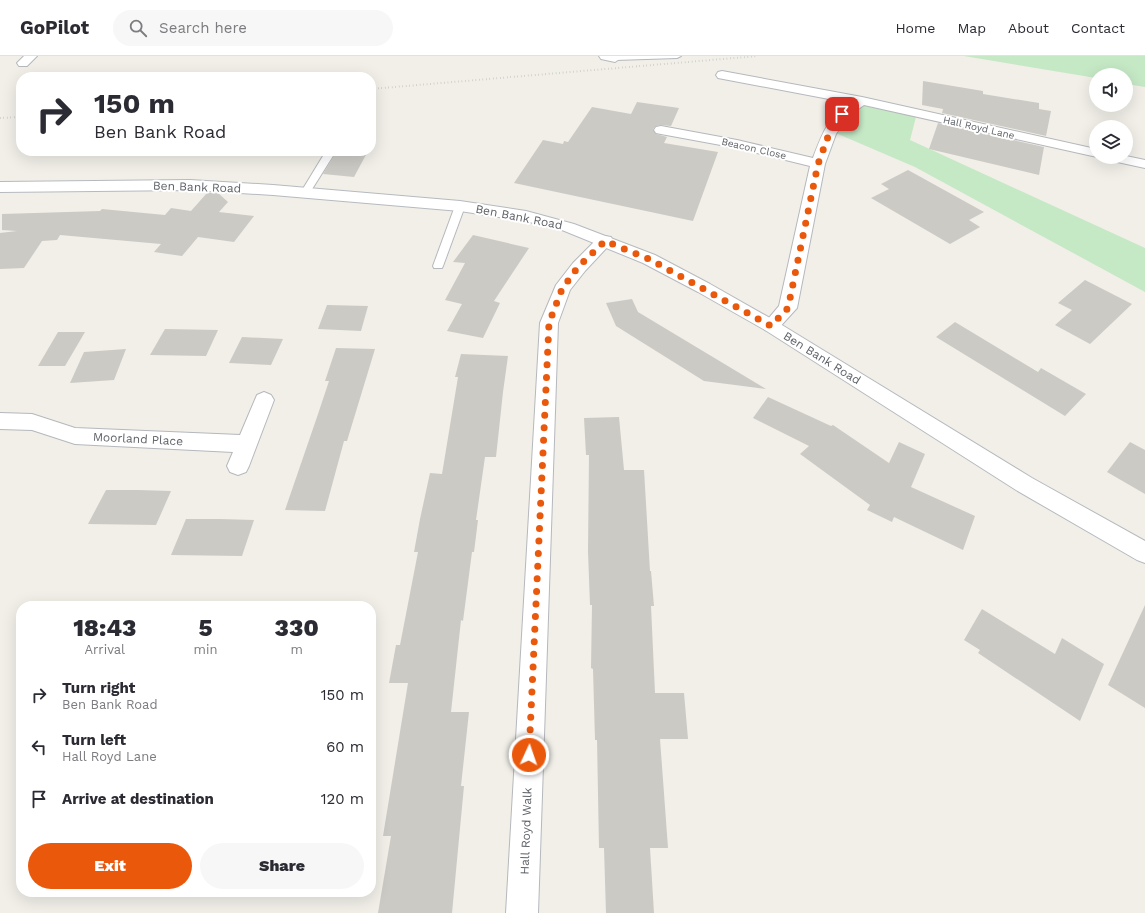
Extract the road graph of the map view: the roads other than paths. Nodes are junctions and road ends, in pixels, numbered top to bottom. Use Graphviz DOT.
graph roads {
  1 [pos="677,56"];
  2 [pos="610,57"];
  3 [pos="722,75"];
  4 [pos="862,101"];
  5 [pos="661,130"];
  6 [pos="1089,151"];
  7 [pos="328,156"];
  8 [pos="1133,161"];
  9 [pos="818,164"];
  10 [pos="1145,164"];
  11 [pos="0,187"];
  12 [pos="306,192"];
  13 [pos="460,206"];
  14 [pos="605,241"];
  15 [pos="438,266"];
  16 [pos="771,326"];
  17 [pos="264,400"];
  18 [pos="0,421"];
  19 [pos="246,444"];
  20 [pos="238,466"];
  21 [pos="1145,553"];
  22 [pos="522,913"];
  1 -- 2 [label="lane"];
  3 -- 4 [label="street, Hall Royd Lane"];
  4 -- 6 [label="street, Hall Royd Lane"];
  4 -- 9 [label="street"];
  5 -- 9 [label="street, Beacon Close"];
  7 -- 12 [label="lane"];
  8 -- 10 [label="street"];
  9 -- 16 [label="street"];
  11 -- 12 [label="street, Ben Bank Road"];
  12 -- 13 [label="street, Ben Bank Road"];
  13 -- 14 [label="street, Ben Bank Road"];
  13 -- 15 [label="lane"];
  14 -- 16 [label="street, Ben Bank Road"];
  14 -- 22 [label="street, Hall Royd Walk"];
  16 -- 21 [label="street, Ben Bank Road"];
  17 -- 19 [label="street"];
  18 -- 19 [label="street, Moorland Place"];
  19 -- 20 [label="street"];
}
